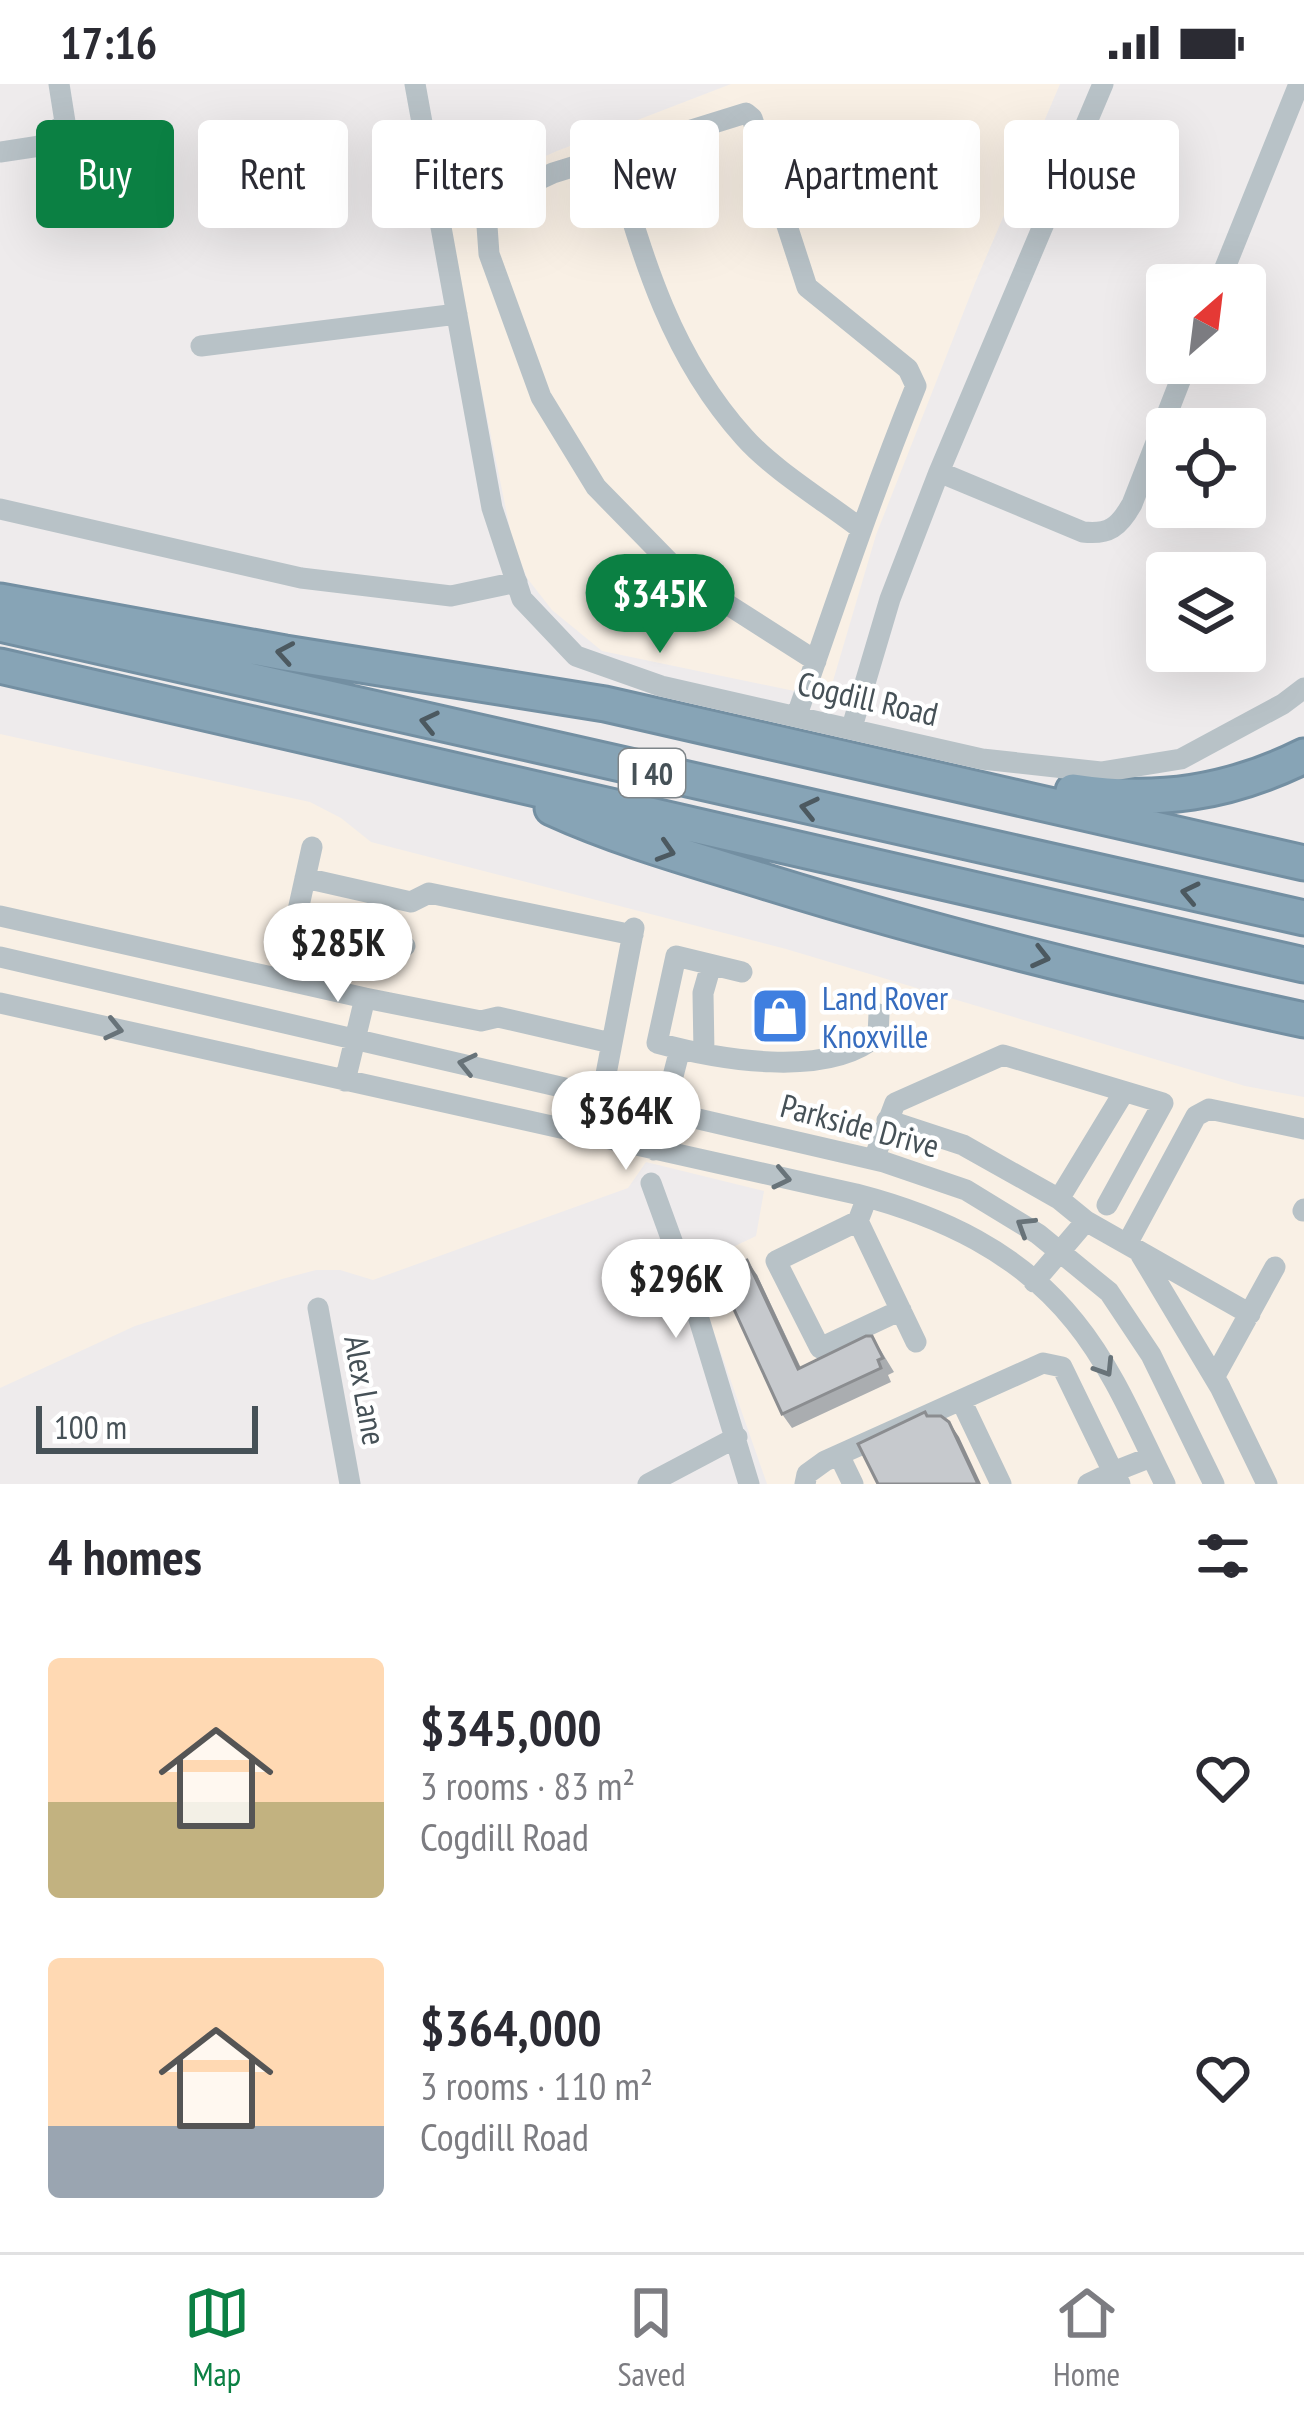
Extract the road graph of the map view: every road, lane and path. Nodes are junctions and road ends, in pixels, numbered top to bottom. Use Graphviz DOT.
graph roads {
  1 [pos="59,84"];
  2 [pos="415,84"];
  3 [pos="1103,84"];
  4 [pos="1299,84"];
  5 [pos="719,121"];
  6 [pos="0,152"];
  7 [pos="570,168"];
  8 [pos="634,228"];
  9 [pos="1226,264"];
  10 [pos="457,314"];
  11 [pos="201,346"];
  12 [pos="1178,384"];
  13 [pos="939,472"];
  14 [pos="0,509"];
  15 [pos="861,529"];
  16 [pos="517,582"];
  17 [pos="0,601"];
  18 [pos="0,624"];
  19 [pos="816,661"];
  20 [pos="0,666"];
  21 [pos="1304,688"];
  22 [pos="605,704"];
  23 [pos="797,715"];
  24 [pos="852,727"];
  25 [pos="1304,756"];
  26 [pos="480,776"];
  27 [pos="313,847"];
  28 [pos="1304,863"];
  29 [pos="305,878"];
  30 [pos="0,916"];
  31 [pos="1304,918"];
  32 [pos="296,921"];
  33 [pos="405,946"];
  34 [pos="0,957"];
  35 [pos="711,965"];
  36 [pos="1304,965"];
  37 [pos="742,973"];
  38 [pos="283,978"];
  39 [pos="365,998"];
  40 [pos="0,1003"];
  41 [pos="879,1014"];
  42 [pos="1304,1020"];
  43 [pos="356,1038"];
  44 [pos="611,1043"];
  45 [pos="680,1049"];
  46 [pos="704,1052"];
  47 [pos="344,1081"];
  48 [pos="1124,1092"];
  49 [pos="602,1095"];
  50 [pos="663,1109"];
  51 [pos="887,1120"];
  52 [pos="1304,1129"];
  53 [pos="654,1150"];
  54 [pos="874,1160"];
  55 [pos="651,1184"];
  56 [pos="867,1197"];
  57 [pos="1059,1199"];
  58 [pos="1107,1205"];
  59 [pos="858,1221"];
  60 [pos="1085,1221"];
  61 [pos="1132,1247"];
  62 [pos="1059,1251"];
  63 [pos="1275,1267"];
  64 [pos="1034,1282"];
  65 [pos="318,1308"];
  66 [pos="901,1310"];
  67 [pos="1250,1314"];
  68 [pos="916,1342"];
  69 [pos="1215,1376"];
  70 [pos="961,1400"];
  71 [pos="736,1437"];
  72 [pos="839,1455"];
  73 [pos="1151,1457"];
  74 [pos="1117,1478"];
  75 [pos="350,1484"];
  76 [pos="648,1484"];
  77 [pos="749,1484"];
  78 [pos="805,1484"];
  79 [pos="853,1484"];
  80 [pos="1000,1484"];
  81 [pos="1088,1484"];
  82 [pos="1165,1484"];
  83 [pos="1214,1484"];
  84 [pos="1267,1484"];
  1 -- 6 [label="street"];
  2 -- 10 [label="street, Cogdill Road"];
  3 -- 13 [label="street"];
  4 -- 9 [label="street"];
  5 -- 15 [label="street"];
  7 -- 19 [label="street"];
  8 -- 15 [label="street"];
  10 -- 11 [label="street"];
  10 -- 16 [label="street, Cogdill Road"];
  12 -- 13 [label="street"];
  13 -- 24 [label="street"];
  14 -- 16 [label="street"];
  15 -- 19 [label="street"];
  16 -- 23 [label="street, Cogdill Road"];
  22 -- 17 [label="highway, one-way"];
  31 -- 18 [label="highway, I 40, one-way"];
  19 -- 23 [label="street"];
  20 -- 26 [label="highway, I 40"];
  21 -- 24 [label="street, Cogdill Road"];
  22 -- 25 [label="highway"];
  22 -- 28 [label="highway"];
  23 -- 24 [label="street, Cogdill Road"];
  26 -- 36 [label="highway, I 40"];
  26 -- 42 [label="highway, one-way"];
  27 -- 29 [label="street"];
  29 -- 32 [label="street"];
  29 -- 44 [label="street"];
  30 -- 38 [label="street"];
  32 -- 33 [label="street"];
  32 -- 38 [label="street"];
  34 -- 43 [label="street, Parkside Drive"];
  35 -- 37 [label="street"];
  35 -- 45 [label="street"];
  35 -- 46 [label="street"];
  38 -- 39 [label="street"];
  39 -- 43 [label="street"];
  39 -- 44 [label="street"];
  40 -- 47 [label="street, Parkside Drive, one-way"];
  41 -- 46 [label="street"];
  43 -- 47 [label="street"];
  49 -- 43 [label="street, Parkside Drive, one-way"];
  44 -- 49 [label="street"];
  45 -- 46 [label="street"];
  45 -- 50 [label="street"];
  47 -- 53 [label="street, Parkside Drive"];
  48 -- 51 [label="street"];
  48 -- 57 [label="street"];
  48 -- 58 [label="street"];
  49 -- 50 [label="street, Parkside Drive"];
  50 -- 53 [label="street"];
  50 -- 54 [label="street, Parkside Drive"];
  51 -- 54 [label="street"];
  51 -- 57 [label="street"];
  52 -- 61 [label="street"];
  53 -- 56 [label="street, Parkside Drive, one-way"];
  62 -- 54 [label="street, Parkside Drive, one-way"];
  55 -- 71 [label="street"];
  56 -- 59 [label="street"];
  56 -- 64 [label="street, Parkside Drive"];
  57 -- 60 [label="street"];
  59 -- 66 [label="street"];
  59 -- 66 [label="street"];
  60 -- 61 [label="street"];
  60 -- 62 [label="street"];
  61 -- 67 [label="street"];
  61 -- 69 [label="street"];
  62 -- 64 [label="street"];
  62 -- 83 [label="street, Parkside Drive"];
  63 -- 67 [label="street"];
  64 -- 73 [label="street, Parkside Drive, one-way"];
  65 -- 75 [label="street, Alex Lane"];
  66 -- 68 [label="street"];
  67 -- 69 [label="street"];
  69 -- 84 [label="street"];
  70 -- 72 [label="street"];
  70 -- 74 [label="street"];
  70 -- 80 [label="street"];
  71 -- 76 [label="street"];
  71 -- 77 [label="street"];
  72 -- 78 [label="street"];
  72 -- 79 [label="street"];
  73 -- 74 [label="street"];
  73 -- 82 [label="street, Parkside Drive"];
  74 -- 81 [label="street"];
}
